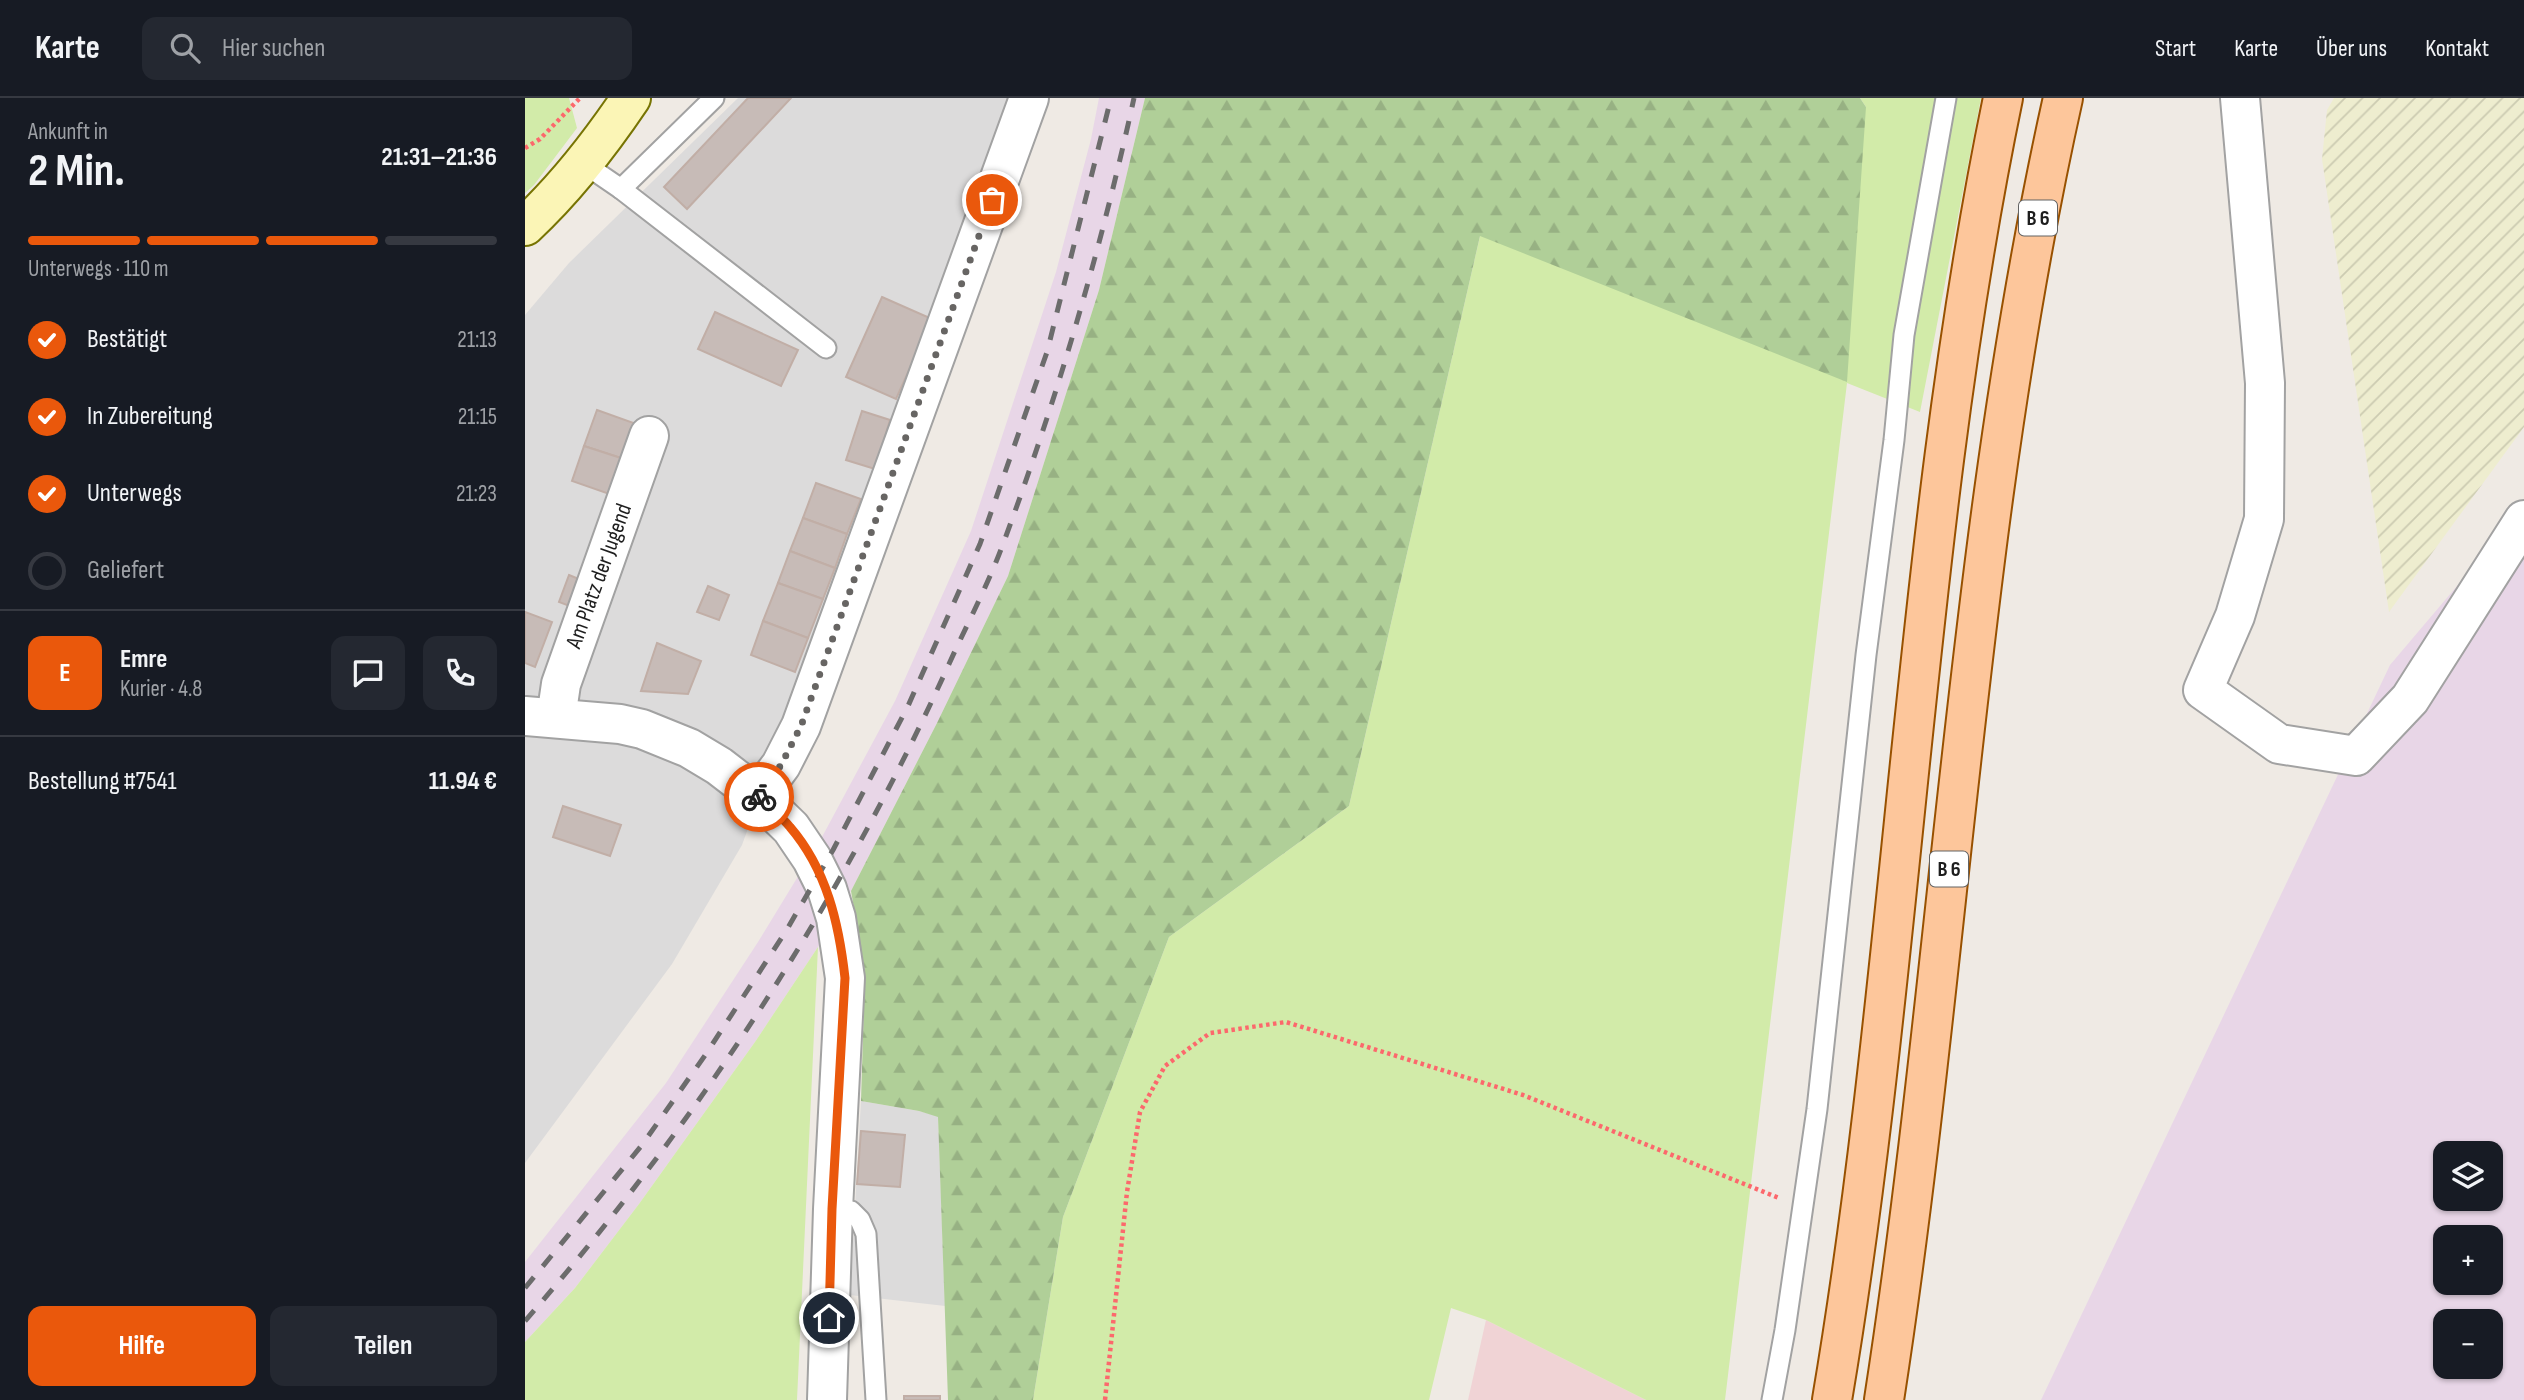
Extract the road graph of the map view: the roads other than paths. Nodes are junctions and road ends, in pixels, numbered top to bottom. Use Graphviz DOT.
graph roads {
  1 [pos="631,98"];
  2 [pos="714,98"];
  3 [pos="1028,98"];
  4 [pos="1946,98"];
  5 [pos="2003,98"];
  6 [pos="2063,98"];
  7 [pos="2240,98"];
  8 [pos="583,163"];
  9 [pos="621,189"];
  10 [pos="525,226"];
  11 [pos="826,348"];
  12 [pos="649,436"];
  13 [pos="2524,520"];
  14 [pos="540,717"];
  15 [pos="758,796"];
  16 [pos="832,1209"];
  17 [pos="827,1400"];
  18 [pos="876,1400"];
  19 [pos="1772,1400"];
  20 [pos="1832,1400"];
  21 [pos="1884,1400"];
  1 -- 8 [label="main road"];
  2 -- 9 [label="lane"];
  3 -- 15 [label="street"];
  4 -- 19 [label="lane"];
  5 -- 20 [label="main road, B 6"];
  6 -- 21 [label="main road, B 6"];
  7 -- 13 [label="street"];
  8 -- 9 [label="lane"];
  8 -- 10 [label="main road"];
  9 -- 11 [label="lane"];
  12 -- 14 [label="street, Am Platz der Jugend"];
  14 -- 15 [label="street"];
  15 -- 16 [label="street"];
  16 -- 17 [label="street"];
  16 -- 18 [label="lane"];
}
